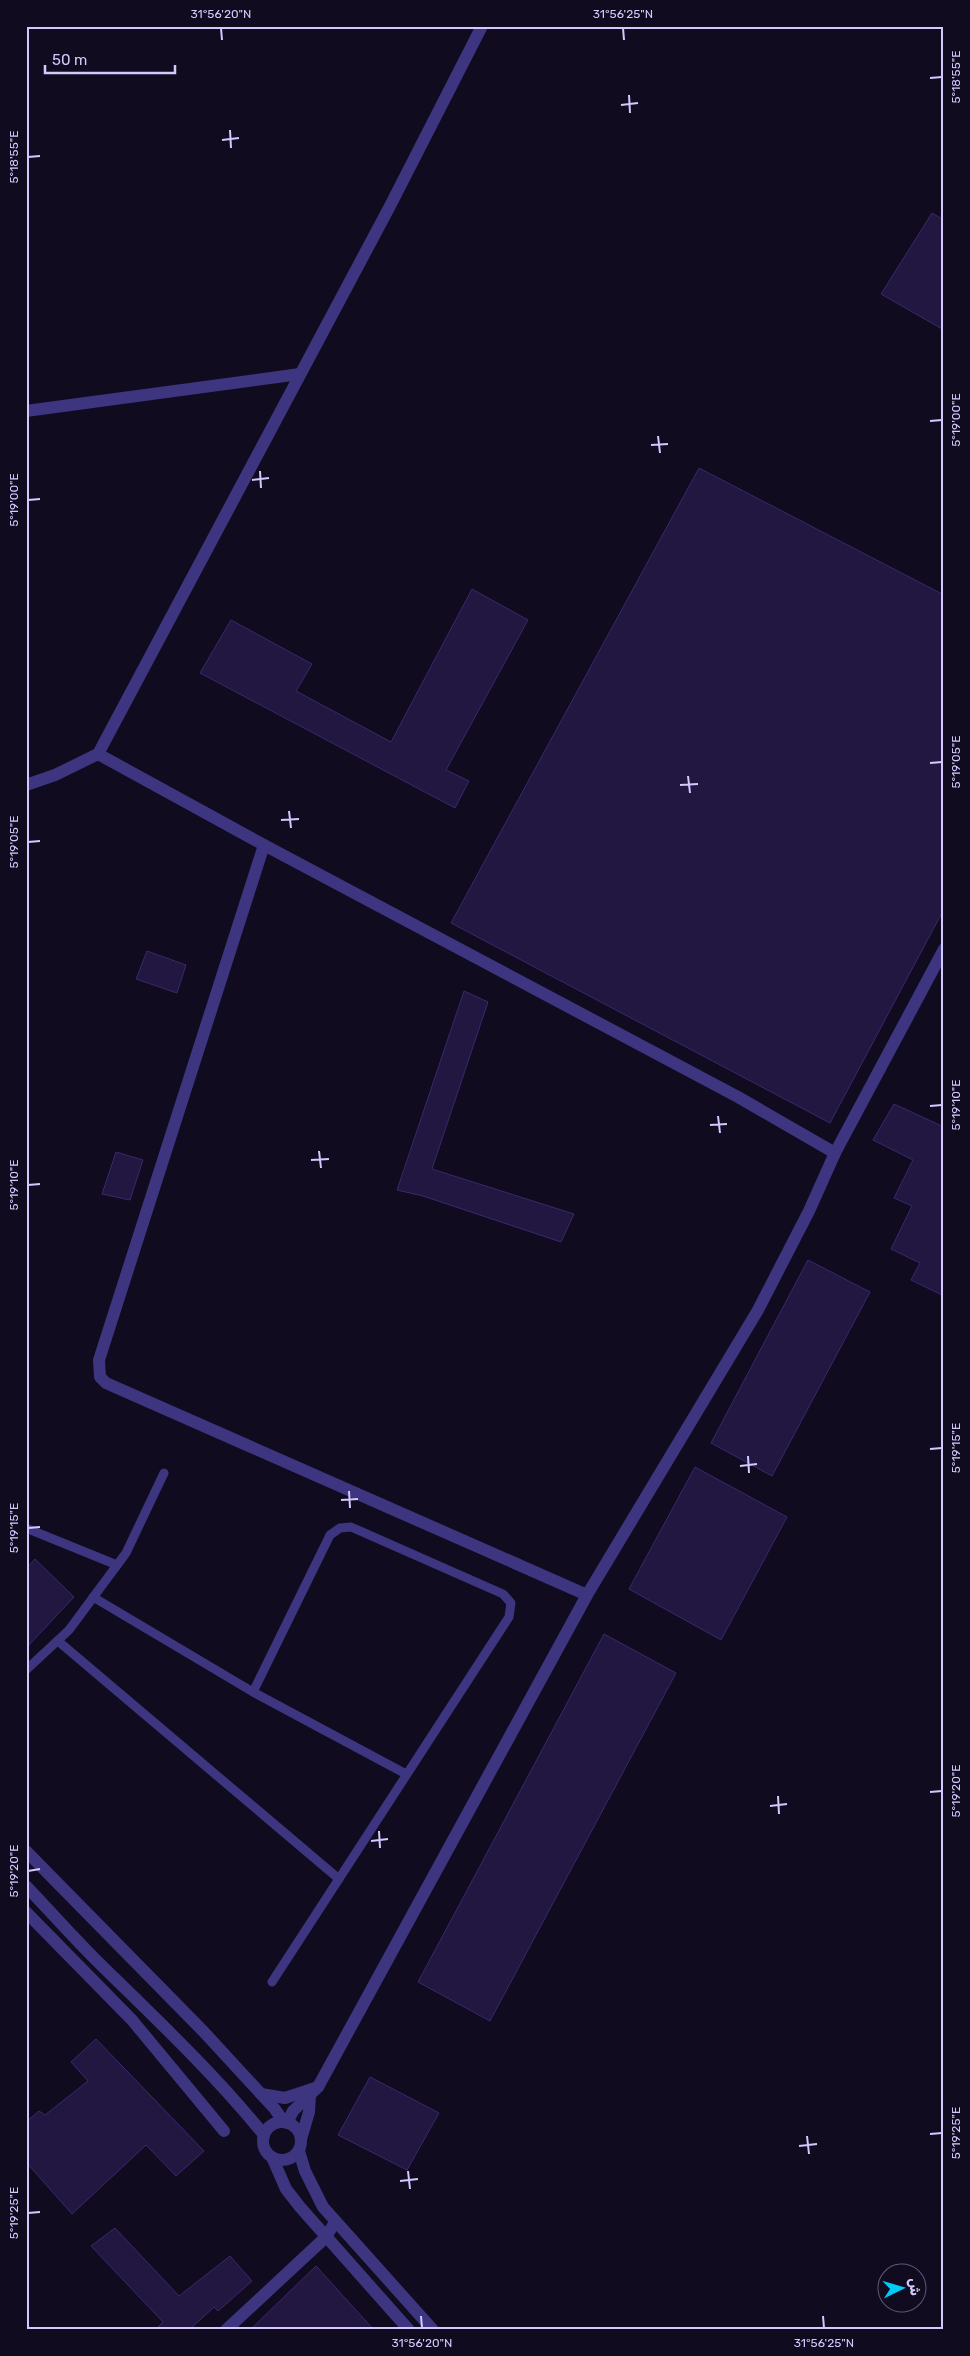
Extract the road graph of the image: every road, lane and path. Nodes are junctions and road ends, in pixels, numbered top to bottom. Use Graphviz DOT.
graph roads {
  1 [pos="482,26"];
  2 [pos="300,374"];
  3 [pos="26,411"];
  4 [pos="98,754"];
  5 [pos="26,785"];
  6 [pos="264,846"];
  7 [pos="944,949"];
  8 [pos="835,1153"];
  9 [pos="164,1473"];
  10 [pos="26,1528"];
  11 [pos="117,1565"];
  12 [pos="587,1595"];
  13 [pos="93,1597"];
  14 [pos="58,1641"];
  15 [pos="26,1670"];
  16 [pos="253,1692"];
  17 [pos="406,1774"];
  18 [pos="26,1851"];
  19 [pos="338,1879"];
  20 [pos="26,1886"];
  21 [pos="26,1912"];
  22 [pos="137,1965"];
  23 [pos="120,1981"];
  24 [pos="272,1982"];
  25 [pos="145,2007"];
  26 [pos="132,2020"];
  27 [pos="314,2091"];
  28 [pos="261,2094"];
  29 [pos="285,2123"];
  30 [pos="224,2132"];
  31 [pos="264,2135"];
  32 [pos="300,2145"];
  33 [pos="272,2157"];
  34 [pos="335,2222"];
  35 [pos="326,2237"];
  36 [pos="405,2327"];
  37 [pos="226,2330"];
  38 [pos="433,2330"];
  1 -- 2 [label="street"];
  2 -- 3 [label="street"];
  2 -- 4 [label="street"];
  4 -- 5 [label="street"];
  4 -- 6 [label="street"];
  6 -- 8 [label="street"];
  6 -- 12 [label="street"];
  7 -- 8 [label="street"];
  8 -- 12 [label="street"];
  9 -- 11 [label="lane"];
  10 -- 11 [label="lane"];
  11 -- 13 [label="lane"];
  12 -- 27 [label="street"];
  13 -- 14 [label="lane"];
  13 -- 16 [label="lane"];
  14 -- 15 [label="lane"];
  14 -- 19 [label="lane"];
  16 -- 17 [label="lane"];
  16 -- 17 [label="lane"];
  17 -- 19 [label="lane"];
  18 -- 22 [label="street"];
  19 -- 24 [label="lane"];
  20 -- 23 [label="street"];
  21 -- 26 [label="street"];
  22 -- 23 [label="street"];
  22 -- 28 [label="street"];
  23 -- 25 [label="street"];
  25 -- 26 [label="street"];
  25 -- 31 [label="street"];
  26 -- 30 [label="street"];
  27 -- 28 [label="street"];
  27 -- 29 [label="street"];
  27 -- 32 [label="street"];
  28 -- 29 [label="street"];
  29 -- 31 [label="street"];
  29 -- 32 [label="street"];
  31 -- 33 [label="street"];
  32 -- 33 [label="street"];
  32 -- 34 [label="street"];
  33 -- 35 [label="street"];
  34 -- 35 [label="street"];
  34 -- 38 [label="street"];
  35 -- 36 [label="street"];
  35 -- 37 [label="street"];
}
